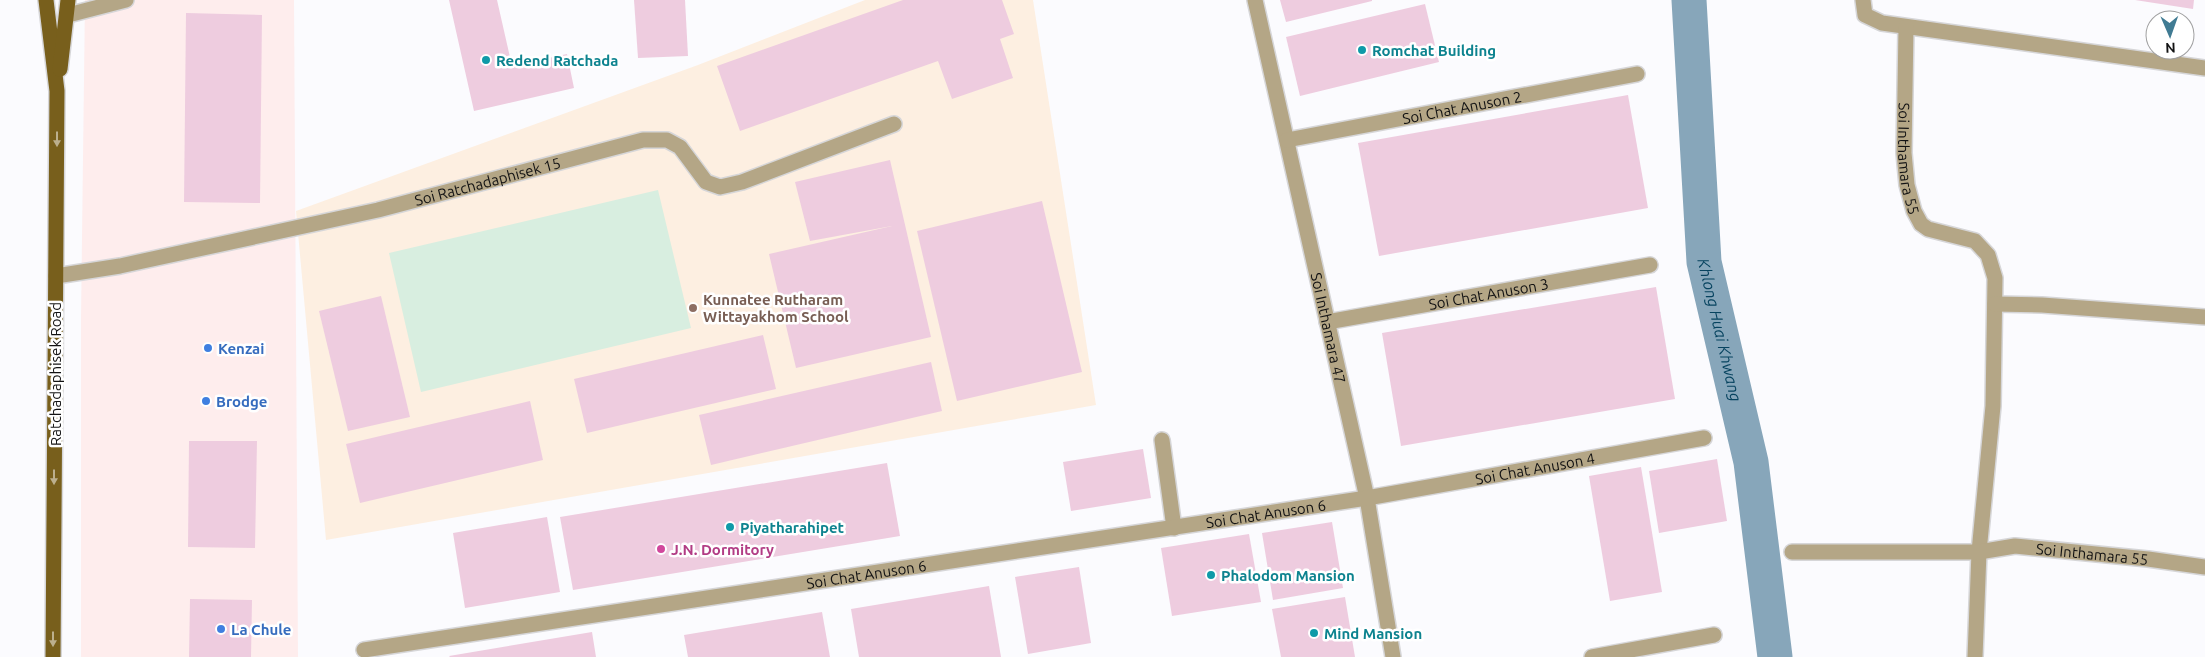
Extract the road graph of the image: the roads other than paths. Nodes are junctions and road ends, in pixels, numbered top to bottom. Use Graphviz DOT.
graph roads {
  1 [pos="46,0"];
  2 [pos="126,0"];
  3 [pos="1256,0"];
  4 [pos="1863,0"];
  5 [pos="68,7"];
  6 [pos="1906,27"];
  7 [pos="2205,68"];
  8 [pos="1637,74"];
  9 [pos="57,91"];
  10 [pos="894,124"];
  11 [pos="1287,140"];
  12 [pos="1650,265"];
  13 [pos="56,276"];
  14 [pos="1995,304"];
  15 [pos="2205,317"];
  16 [pos="1327,322"];
  17 [pos="1704,438"];
  18 [pos="1162,440"];
  19 [pos="1367,498"];
  20 [pos="1174,528"];
  21 [pos="1792,552"];
  22 [pos="1979,552"];
  23 [pos="2205,567"];
  24 [pos="1714,635"];
  25 [pos="364,650"];
  26 [pos="52,657"];
  27 [pos="1393,657"];
  28 [pos="1592,657"];
  29 [pos="1975,657"];
  1 -- 9 [label="main road, Ratchadaphisek Road"];
  2 -- 5 [label="street"];
  3 -- 11 [label="street, Soi Inthamara 47"];
  4 -- 6 [label="street"];
  5 -- 9 [label="main road, Ratchadaphisek Road"];
  6 -- 7 [label="street"];
  6 -- 14 [label="street, Soi Inthamara 55"];
  8 -- 11 [label="street, Soi Chat Anuson 2"];
  9 -- 13 [label="main road, Ratchadaphisek Road, one-way"];
  10 -- 13 [label="street, Soi Ratchadaphisek 15"];
  11 -- 16 [label="street, Soi Inthamara 47"];
  12 -- 16 [label="street, Soi Chat Anuson 3"];
  13 -- 26 [label="main road, Ratchadaphisek Road, one-way"];
  14 -- 15 [label="street"];
  14 -- 22 [label="street, Soi Inthamara 55"];
  16 -- 19 [label="street, Soi Inthamara 47"];
  17 -- 19 [label="street, Soi Chat Anuson 4"];
  18 -- 20 [label="street"];
  19 -- 20 [label="street, Soi Chat Anuson 6"];
  19 -- 27 [label="street, Soi Inthamara 47"];
  20 -- 25 [label="street, Soi Chat Anuson 6"];
  21 -- 22 [label="street, Soi Inthamara 55"];
  22 -- 23 [label="street, Soi Inthamara 55"];
  22 -- 29 [label="street, Soi Inthamara 55"];
  24 -- 28 [label="street"];
}
